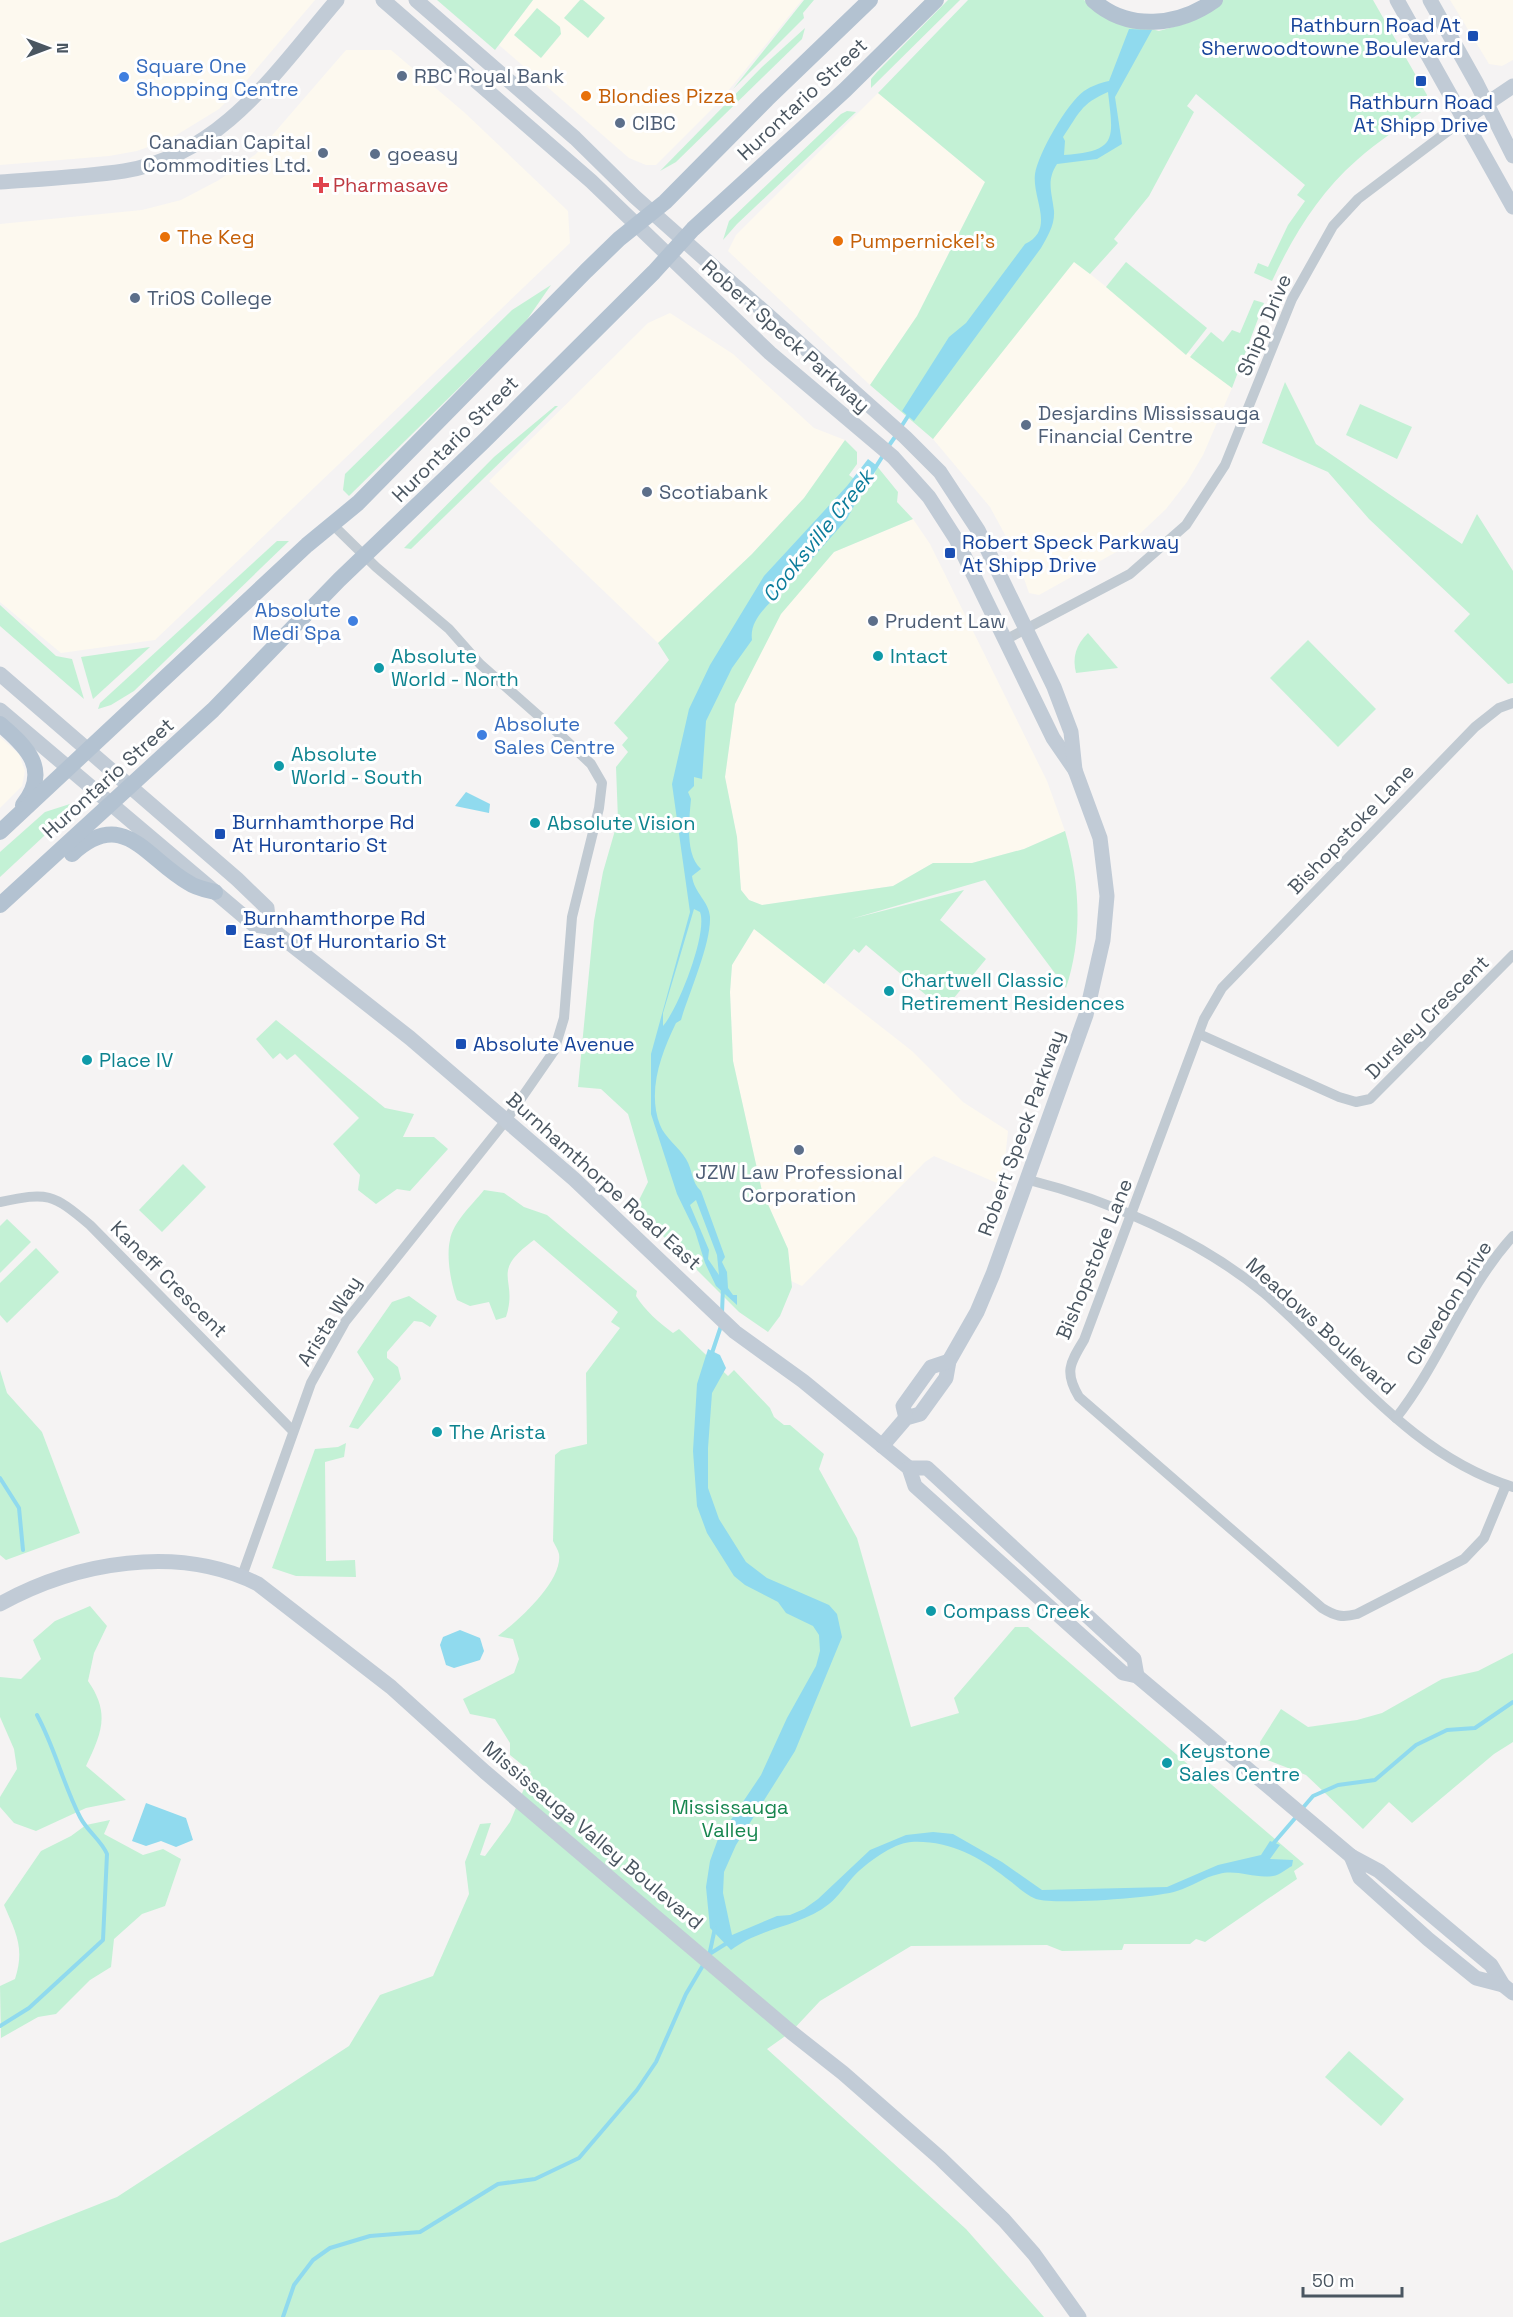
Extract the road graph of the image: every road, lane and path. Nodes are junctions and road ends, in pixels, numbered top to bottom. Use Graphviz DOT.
graph roads {
  1 [pos="337,0"];
  2 [pos="383,0"];
  3 [pos="416,0"];
  4 [pos="870,0"];
  5 [pos="925,0"];
  6 [pos="936,0"];
  7 [pos="1093,0"];
  8 [pos="1215,0"];
  9 [pos="1397,0"];
  10 [pos="1430,0"];
  11 [pos="850,84"];
  12 [pos="1513,86"];
  13 [pos="1486,104"];
  14 [pos="1464,119"];
  15 [pos="1513,156"];
  16 [pos="0,182"];
  17 [pos="1513,207"];
  18 [pos="653,212"];
  19 [pos="636,225"];
  20 [pos="684,239"];
  21 [pos="668,256"];
  22 [pos="332,524"];
  23 [pos="365,556"];
  24 [pos="1026,629"];
  25 [pos="1005,640"];
  26 [pos="0,674"];
  27 [pos="1513,704"];
  28 [pos="0,710"];
  29 [pos="0,724"];
  30 [pos="88,751"];
  31 [pos="69,769"];
  32 [pos="1075,770"];
  33 [pos="130,787"];
  34 [pos="111,804"];
  35 [pos="0,826"];
  36 [pos="0,832"];
  37 [pos="215,892"];
  38 [pos="0,905"];
  39 [pos="0,919"];
  40 [pos="269,927"];
  41 [pos="1513,955"];
  42 [pos="1199,1034"];
  43 [pos="507,1119"];
  44 [pos="1029,1180"];
  45 [pos="0,1202"];
  46 [pos="1131,1216"];
  47 [pos="1513,1236"];
  48 [pos="1396,1418"];
  49 [pos="292,1430"];
  50 [pos="882,1446"];
  51 [pos="909,1468"];
  52 [pos="1510,1486"];
  53 [pos="242,1576"];
  54 [pos="0,1604"];
  55 [pos="1137,1676"];
  56 [pos="1508,1989"];
  57 [pos="1079,2317"];
  1 -- 16 [label="street"];
  2 -- 19 [label="street, Robert Speck Parkway"];
  3 -- 18 [label="street, Robert Speck Parkway"];
  4 -- 18 [label="main road, Hurontario Street"];
  5 -- 11 [label="main road"];
  6 -- 11 [label="main road, Hurontario Street"];
  7 -- 8 [label="main road"];
  9 -- 14 [label="street"];
  10 -- 13 [label="street"];
  11 -- 20 [label="main road, Hurontario Street"];
  12 -- 13 [label="street"];
  13 -- 14 [label="street"];
  13 -- 15 [label="street"];
  14 -- 17 [label="street"];
  14 -- 24 [label="street, Shipp Drive"];
  18 -- 19 [label="main road, Hurontario Street"];
  18 -- 20 [label="street, Robert Speck Parkway"];
  19 -- 21 [label="street, Robert Speck Parkway"];
  19 -- 22 [label="main road, Hurontario Street"];
  20 -- 21 [label="main road, Hurontario Street"];
  20 -- 24 [label="street, Robert Speck Parkway"];
  21 -- 23 [label="main road, Hurontario Street"];
  21 -- 25 [label="street, Robert Speck Parkway"];
  22 -- 23 [label="street"];
  22 -- 30 [label="main road, Hurontario Street"];
  23 -- 33 [label="main road, Hurontario Street"];
  23 -- 43 [label="street"];
  24 -- 25 [label="street, Shipp Drive"];
  24 -- 32 [label="street, Robert Speck Parkway"];
  25 -- 32 [label="street, Robert Speck Parkway"];
  26 -- 30 [label="street"];
  27 -- 42 [label="street, Bishopstoke Lane"];
  28 -- 31 [label="street, Burnhamthorpe Road East"];
  29 -- 35 [label="main road"];
  30 -- 31 [label="main road, Hurontario Street"];
  30 -- 33 [label="street"];
  31 -- 34 [label="street, Burnhamthorpe Road East"];
  31 -- 36 [label="main road, Hurontario Street"];
  32 -- 44 [label="street, Robert Speck Parkway"];
  33 -- 34 [label="main road, Hurontario Street"];
  33 -- 40 [label="street"];
  34 -- 37 [label="street, Burnhamthorpe Road East"];
  34 -- 38 [label="main road, Hurontario Street"];
  37 -- 39 [label="main road"];
  37 -- 40 [label="street, Burnhamthorpe Road East"];
  40 -- 43 [label="street, Burnhamthorpe Road East"];
  41 -- 42 [label="street, Dursley Crescent"];
  42 -- 46 [label="street, Bishopstoke Lane"];
  43 -- 49 [label="street, Arista Way"];
  43 -- 50 [label="street, Burnhamthorpe Road East"];
  44 -- 46 [label="street, Meadows Boulevard"];
  44 -- 50 [label="street, Robert Speck Parkway"];
  45 -- 49 [label="street, Kaneff Crescent"];
  46 -- 48 [label="street, Meadows Boulevard"];
  46 -- 52 [label="street, Bishopstoke Lane"];
  47 -- 48 [label="street, Clevedon Drive"];
  48 -- 52 [label="street, Meadows Boulevard"];
  49 -- 53 [label="street, Arista Way"];
  50 -- 51 [label="street, Burnhamthorpe Road East"];
  51 -- 55 [label="street, Burnhamthorpe Road East"];
  51 -- 55 [label="street, Burnhamthorpe Road East"];
  53 -- 54 [label="street, Mississauga Valley Boulevard"];
  53 -- 57 [label="street, Mississauga Valley Boulevard"];
  55 -- 56 [label="street, Burnhamthorpe Road East"];
}
